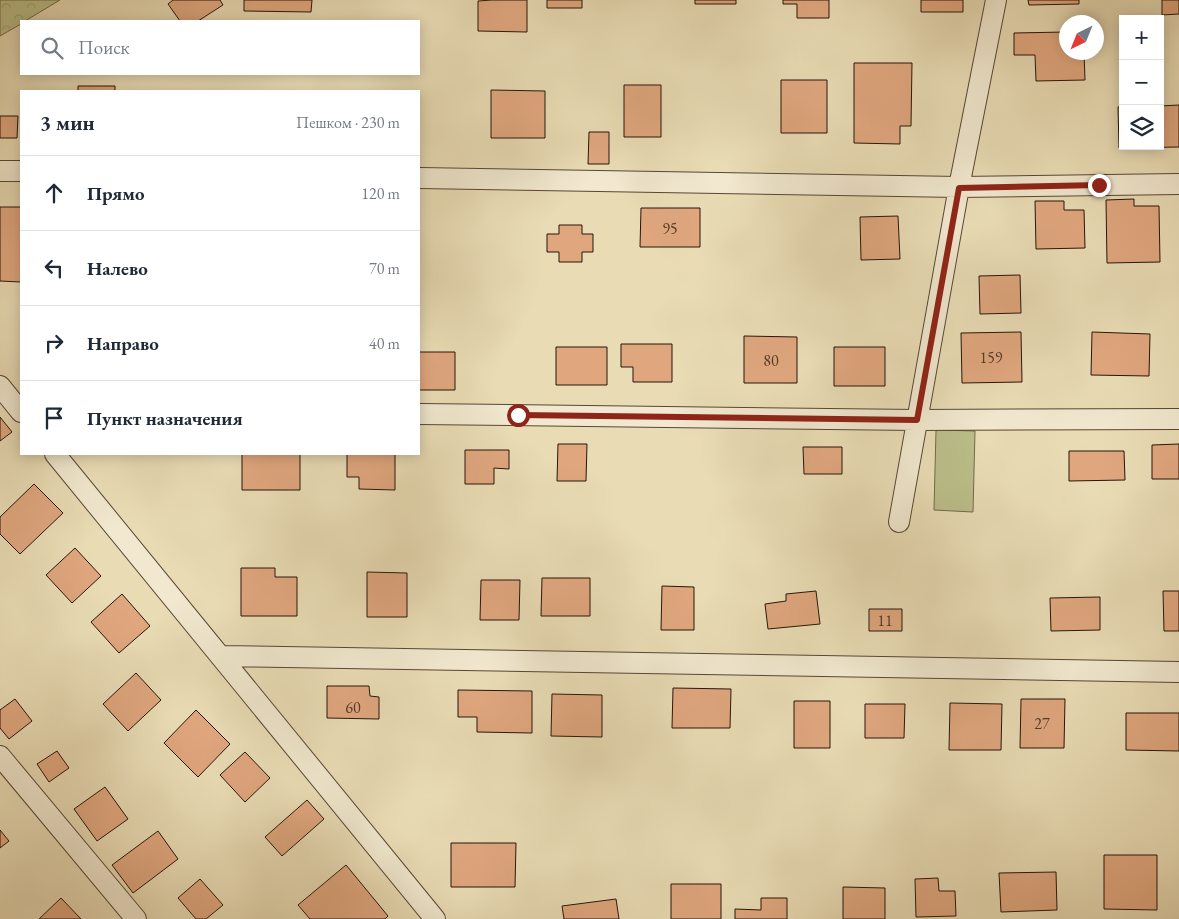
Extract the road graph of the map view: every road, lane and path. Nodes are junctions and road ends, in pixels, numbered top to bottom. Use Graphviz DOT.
graph roads {
  1 [pos="996,0"];
  2 [pos="0,171"];
  3 [pos="20,171"];
  4 [pos="420,178"];
  5 [pos="1179,184"];
  6 [pos="959,188"];
  7 [pos="0,386"];
  8 [pos="20,409"];
  9 [pos="420,414"];
  10 [pos="1179,419"];
  11 [pos="917,420"];
  12 [pos="56,455"];
  13 [pos="899,522"];
  14 [pos="220,656"];
  15 [pos="1179,672"];
  16 [pos="0,756"];
  17 [pos="136,919"];
  18 [pos="435,919"];
  1 -- 6 [label="street"];
  2 -- 3 [label="street"];
  4 -- 6 [label="street"];
  5 -- 6 [label="street"];
  6 -- 11 [label="street"];
  7 -- 8 [label="street"];
  9 -- 11 [label="street"];
  10 -- 11 [label="street"];
  11 -- 13 [label="street"];
  12 -- 14 [label="street"];
  14 -- 15 [label="street"];
  14 -- 18 [label="street"];
  16 -- 17 [label="street"];
}
